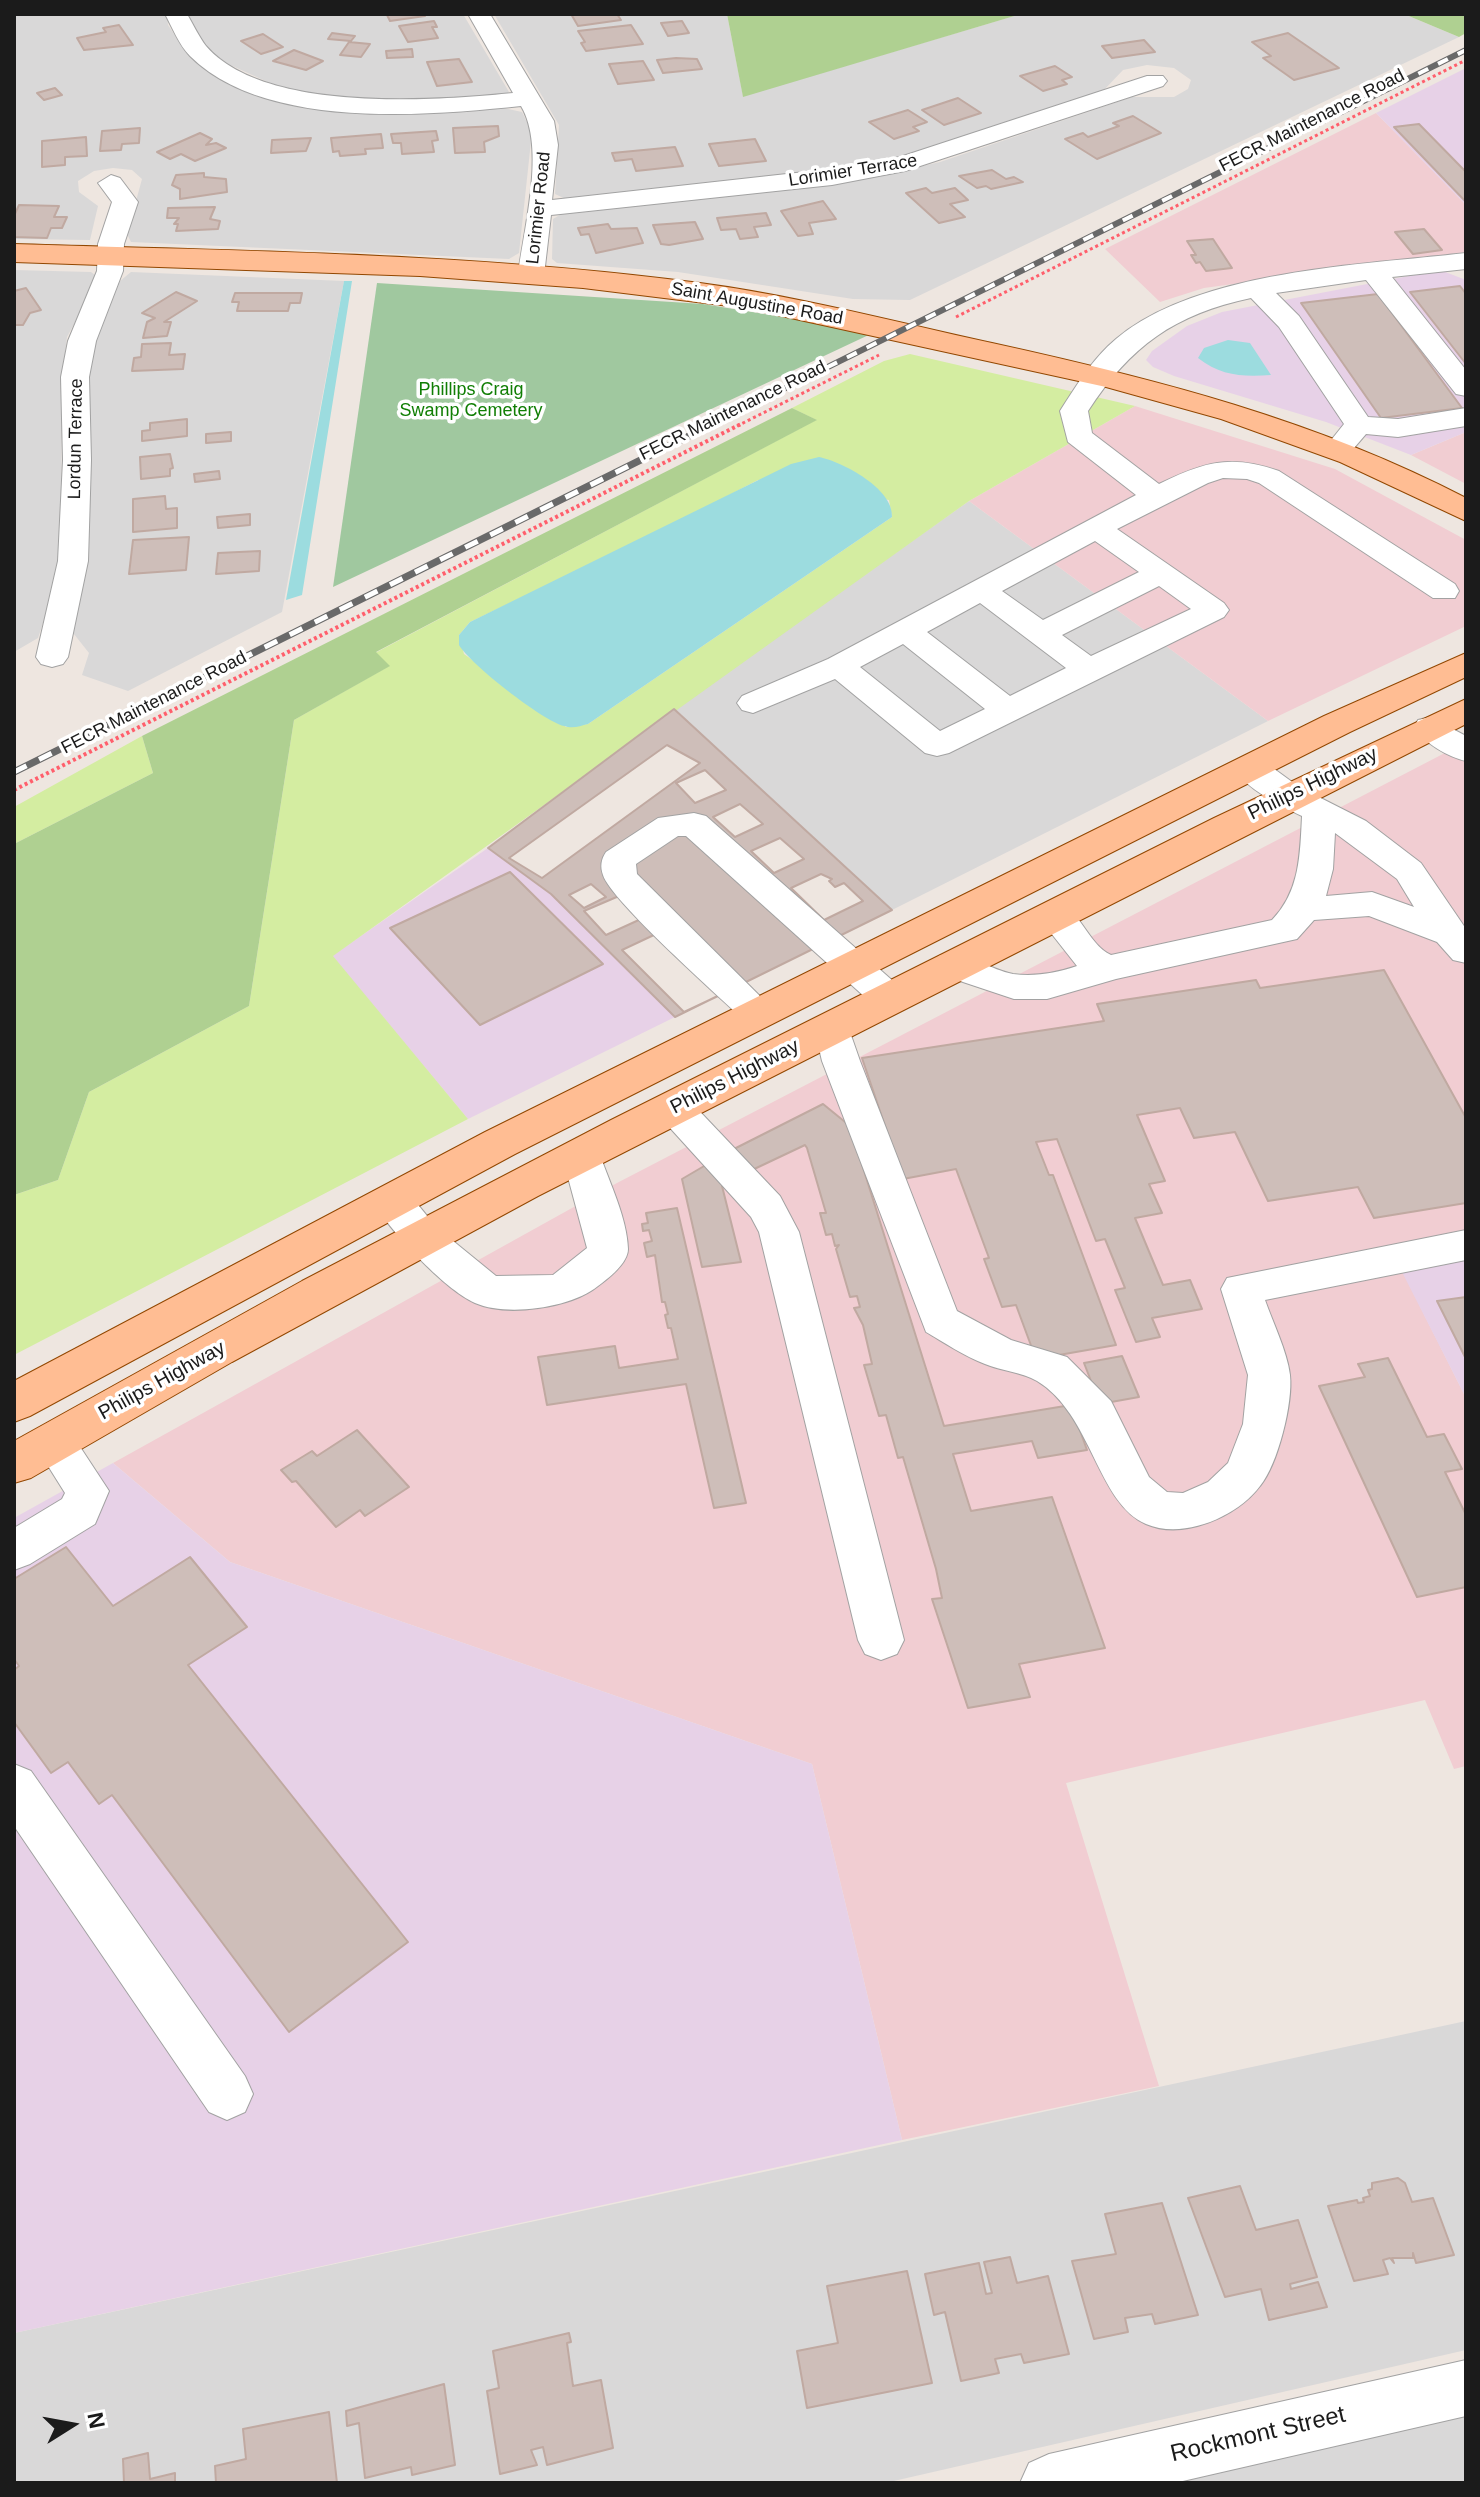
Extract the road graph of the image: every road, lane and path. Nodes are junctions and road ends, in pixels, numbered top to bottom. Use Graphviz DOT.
graph roads {
  1 [pos="176,14"];
  2 [pos="479,14"];
  3 [pos="1466,60"];
  4 [pos="1155,81"];
  5 [pos="530,98"];
  6 [pos="111,183"];
  7 [pos="539,209"];
  8 [pos="14,253"];
  9 [pos="111,256"];
  10 [pos="1465,263"];
  11 [pos="1374,272"];
  12 [pos="531,275"];
  13 [pos="1258,290"];
  14 [pos="919,337"];
  15 [pos="1099,375"];
  16 [pos="1466,388"];
  17 [pos="1466,417"];
  18 [pos="1348,437"];
  19 [pos="1156,496"];
  20 [pos="1466,511"];
  21 [pos="1096,528"];
  22 [pos="1161,573"];
  23 [pos="983,591"];
  24 [pos="1444,591"];
  25 [pos="906,631"];
  26 [pos="1040,634"];
  27 [pos="52,657"];
  28 [pos="1466,664"];
  29 [pos="839,666"];
  30 [pos="1088,669"];
  31 [pos="753,703"];
  32 [pos="1007,710"];
  33 [pos="1466,710"];
  34 [pos="1430,727"];
  35 [pos="1466,751"];
  36 [pos="1250,768"];
  37 [pos="14,790"];
  38 [pos="1303,805"];
  39 [pos="1400,865"];
  40 [pos="1372,904"];
  41 [pos="1304,909"];
  42 [pos="1054,914"];
  43 [pos="1458,943"];
  44 [pos="952,965"];
  45 [pos="855,967"];
  46 [pos="1109,968"];
  47 [pos="889,998"];
  48 [pos="760,1014"];
  49 [pos="832,1027"];
  50 [pos="674,1108"];
  51 [pos="581,1155"];
  52 [pos="392,1200"];
  53 [pos="422,1238"];
  54 [pos="1466,1245"];
  55 [pos="14,1403"];
  56 [pos="54,1442"];
  57 [pos="14,1464"];
  58 [pos="14,1551"];
  59 [pos="881,1640"];
  60 [pos="14,1786"];
  61 [pos="227,2094"];
  62 [pos="1466,2388"];
  63 [pos="1049,2483"];
  1 -- 5 [label="street"];
  2 -- 5 [label="street, Lorimier Road"];
  3 -- 14 [label="path, FECR Maintenance Road"];
  4 -- 7 [label="street, Lorimier Terrace"];
  5 -- 7 [label="street, Lorimier Road"];
  6 -- 9 [label="street, Lordun Terrace"];
  7 -- 12 [label="street, Lorimier Road"];
  8 -- 9 [label="main road, Saint Augustine Road"];
  9 -- 12 [label="main road, Saint Augustine Road"];
  9 -- 27 [label="street, Lordun Terrace"];
  10 -- 11 [label="street"];
  11 -- 13 [label="street"];
  11 -- 16 [label="street"];
  12 -- 14 [label="main road, Saint Augustine Road"];
  13 -- 15 [label="street"];
  13 -- 18 [label="street"];
  14 -- 15 [label="main road, Saint Augustine Road"];
  14 -- 37 [label="path, FECR Maintenance Road"];
  15 -- 18 [label="main road, Saint Augustine Road"];
  15 -- 19 [label="street"];
  17 -- 18 [label="street"];
  18 -- 20 [label="main road, Saint Augustine Road"];
  19 -- 21 [label="street"];
  19 -- 24 [label="street"];
  21 -- 22 [label="street"];
  21 -- 23 [label="street"];
  22 -- 26 [label="street"];
  22 -- 30 [label="street"];
  23 -- 25 [label="street"];
  23 -- 26 [label="street"];
  25 -- 29 [label="street"];
  25 -- 32 [label="street"];
  26 -- 30 [label="street"];
  28 -- 36 [label="main road, Philips Highway"];
  29 -- 31 [label="street"];
  29 -- 32 [label="street"];
  30 -- 32 [label="street"];
  33 -- 34 [label="main road, Philips Highway"];
  34 -- 35 [label="street"];
  34 -- 38 [label="main road, Philips Highway"];
  36 -- 38 [label="street"];
  36 -- 45 [label="main road, Philips Highway"];
  38 -- 39 [label="street"];
  38 -- 41 [label="street"];
  38 -- 42 [label="main road, Philips Highway"];
  39 -- 40 [label="street"];
  39 -- 43 [label="street"];
  40 -- 41 [label="street"];
  40 -- 43 [label="street"];
  41 -- 46 [label="street"];
  42 -- 44 [label="main road, Philips Highway"];
  42 -- 46 [label="street"];
  44 -- 46 [label="street"];
  44 -- 47 [label="main road, Philips Highway"];
  45 -- 47 [label="street"];
  45 -- 48 [label="main road, Philips Highway"];
  45 -- 48 [label="street"];
  47 -- 49 [label="main road, Philips Highway"];
  48 -- 52 [label="main road, Philips Highway"];
  49 -- 50 [label="main road, Philips Highway"];
  49 -- 54 [label="street"];
  50 -- 51 [label="main road, Philips Highway"];
  50 -- 59 [label="street"];
  51 -- 53 [label="main road, Philips Highway"];
  51 -- 53 [label="street"];
  52 -- 53 [label="street"];
  52 -- 55 [label="main road, Philips Highway"];
  53 -- 56 [label="main road, Philips Highway"];
  56 -- 57 [label="main road, Philips Highway"];
  56 -- 58 [label="street"];
  60 -- 61 [label="street"];
  62 -- 63 [label="street, Rockmont Street"];
}
